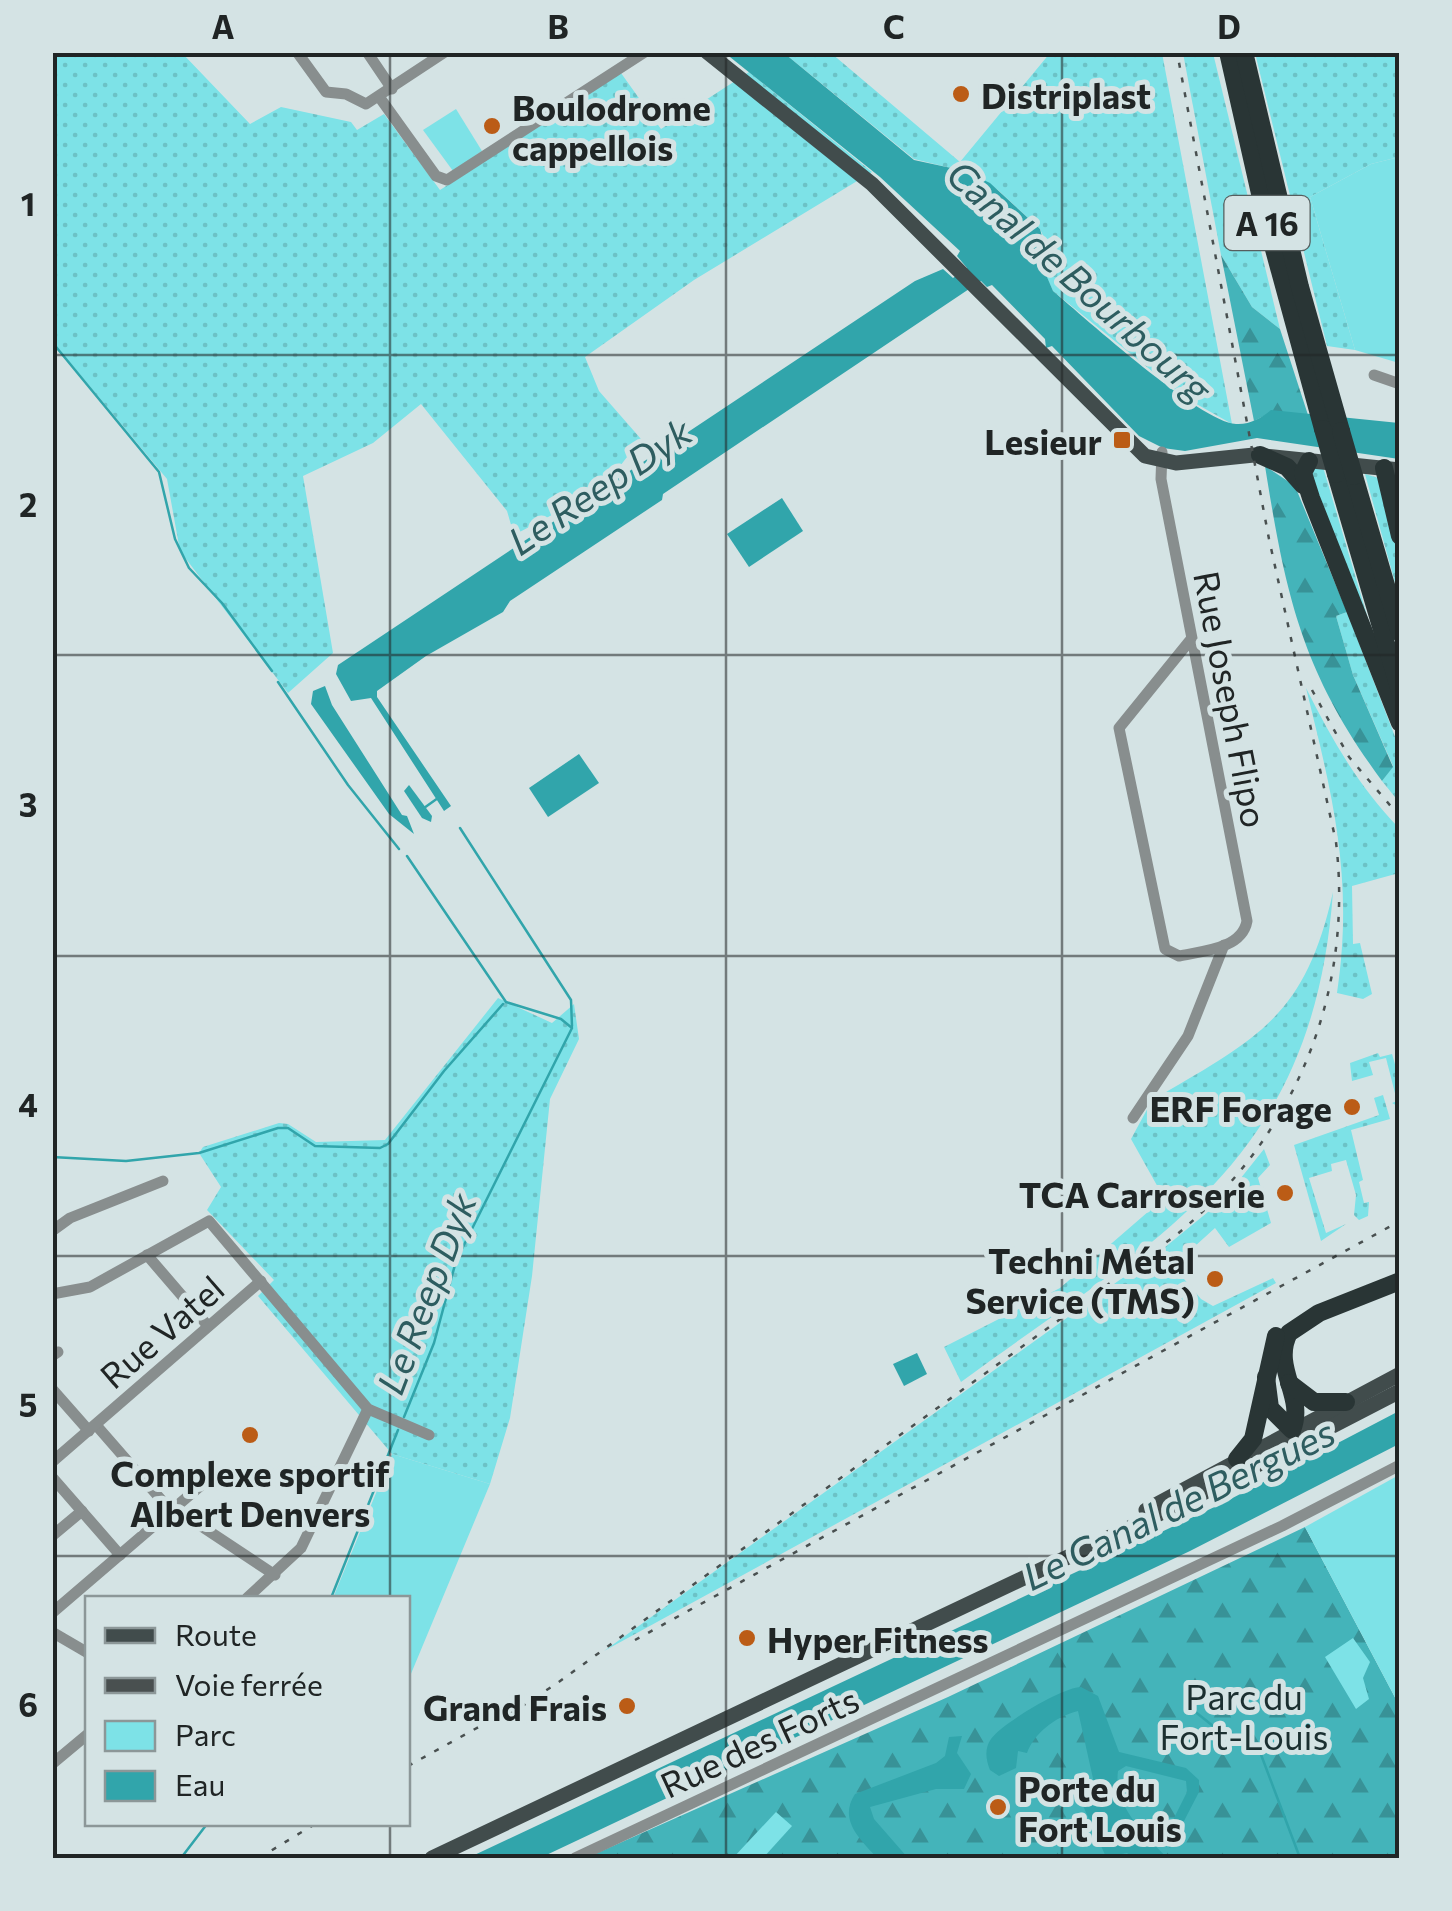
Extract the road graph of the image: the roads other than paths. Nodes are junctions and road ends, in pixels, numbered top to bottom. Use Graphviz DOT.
graph roads {
  1 [pos="297,52"];
  2 [pos="367,52"];
  3 [pos="445,52"];
  4 [pos="645,52"];
  5 [pos="708,52"];
  6 [pos="1228,52"];
  7 [pos="1244,52"];
  8 [pos="392,89"];
  9 [pos="380,98"];
  10 [pos="1374,375"];
  11 [pos="1400,384"];
  12 [pos="1321,392"];
  13 [pos="1260,455"];
  14 [pos="1161,457"];
  15 [pos="1315,459"];
  16 [pos="1392,467"];
  17 [pos="1345,476"];
  18 [pos="1311,498"];
  19 [pos="1400,536"];
  20 [pos="1400,633"];
  21 [pos="1192,638"];
  22 [pos="1400,691"];
  23 [pos="1400,723"];
  24 [pos="1224,944"];
  25 [pos="1133,1118"];
  26 [pos="163,1181"];
  27 [pos="52,1231"];
  28 [pos="147,1255"];
  29 [pos="1400,1277"];
  30 [pos="260,1281"];
  31 [pos="52,1294"];
  32 [pos="208,1326"];
  33 [pos="1400,1374"];
  34 [pos="1266,1377"];
  35 [pos="1286,1378"];
  36 [pos="52,1389"];
  37 [pos="1400,1392"];
  38 [pos="1346,1402"];
  39 [pos="368,1408"];
  40 [pos="92,1428"];
  41 [pos="1330,1428"];
  42 [pos="1292,1430"];
  43 [pos="429,1434"];
  44 [pos="1237,1459"];
  45 [pos="52,1462"];
  46 [pos="1400,1465"];
  47 [pos="212,1475"];
  48 [pos="52,1476"];
  49 [pos="1199,1495"];
  50 [pos="172,1510"];
  51 [pos="82,1511"];
  52 [pos="52,1536"];
  53 [pos="1074,1553"];
  54 [pos="120,1555"];
  55 [pos="275,1575"];
  56 [pos="249,1596"];
  57 [pos="52,1613"];
  58 [pos="52,1632"];
  59 [pos="85,1652"];
  60 [pos="85,1736"];
  61 [pos="52,1764"];
  62 [pos="505,1822"];
  63 [pos="432,1858"];
  64 [pos="443,1858"];
  65 [pos="576,1858"];
  1 -- 9 [label="street"];
  2 -- 8 [label="street"];
  3 -- 8 [label="street"];
  4 -- 9 [label="street"];
  5 -- 14 [label="main road"];
  6 -- 12 [label="highway, A 16"];
  7 -- 12 [label="highway, A 16"];
  8 -- 9 [label="street"];
  10 -- 11 [label="street"];
  12 -- 17 [label="highway, A 16, bridge"];
  13 -- 14 [label="main road"];
  13 -- 15 [label="main road"];
  13 -- 18 [label="highway"];
  14 -- 15 [label="main road"];
  14 -- 21 [label="street, Rue Joseph Flipo"];
  15 -- 16 [label="main road"];
  15 -- 18 [label="highway"];
  16 -- 19 [label="highway"];
  17 -- 20 [label="highway, A 16"];
  17 -- 22 [label="highway, A 16"];
  18 -- 23 [label="highway"];
  21 -- 24 [label="street, Rue Joseph Flipo"];
  21 -- 24 [label="street"];
  24 -- 25 [label="street"];
  26 -- 27 [label="street"];
  28 -- 30 [label="street"];
  28 -- 31 [label="street"];
  28 -- 32 [label="street"];
  29 -- 34 [label="highway"];
  29 -- 35 [label="highway"];
  30 -- 32 [label="street, Rue Vatel"];
  30 -- 39 [label="street"];
  32 -- 40 [label="street, Rue Vatel"];
  33 -- 38 [label="main road"];
  34 -- 42 [label="highway"];
  34 -- 44 [label="highway"];
  35 -- 38 [label="highway"];
  35 -- 42 [label="highway"];
  36 -- 40 [label="street"];
  37 -- 41 [label="main road"];
  38 -- 42 [label="main road"];
  39 -- 43 [label="street"];
  39 -- 55 [label="street"];
  40 -- 45 [label="street, Rue Vatel"];
  40 -- 50 [label="street"];
  41 -- 42 [label="main road"];
  41 -- 49 [label="main road"];
  42 -- 44 [label="main road"];
  42 -- 49 [label="main road"];
  44 -- 53 [label="main road"];
  46 -- 65 [label="street, Rue des Forts"];
  47 -- 50 [label="street"];
  48 -- 51 [label="street"];
  49 -- 53 [label="main road"];
  50 -- 54 [label="street"];
  50 -- 55 [label="street"];
  51 -- 52 [label="street"];
  51 -- 54 [label="street"];
  53 -- 62 [label="main road"];
  54 -- 57 [label="street"];
  55 -- 56 [label="street"];
  58 -- 59 [label="street"];
  60 -- 61 [label="street"];
  62 -- 63 [label="main road"];
  62 -- 64 [label="main road"];
}
